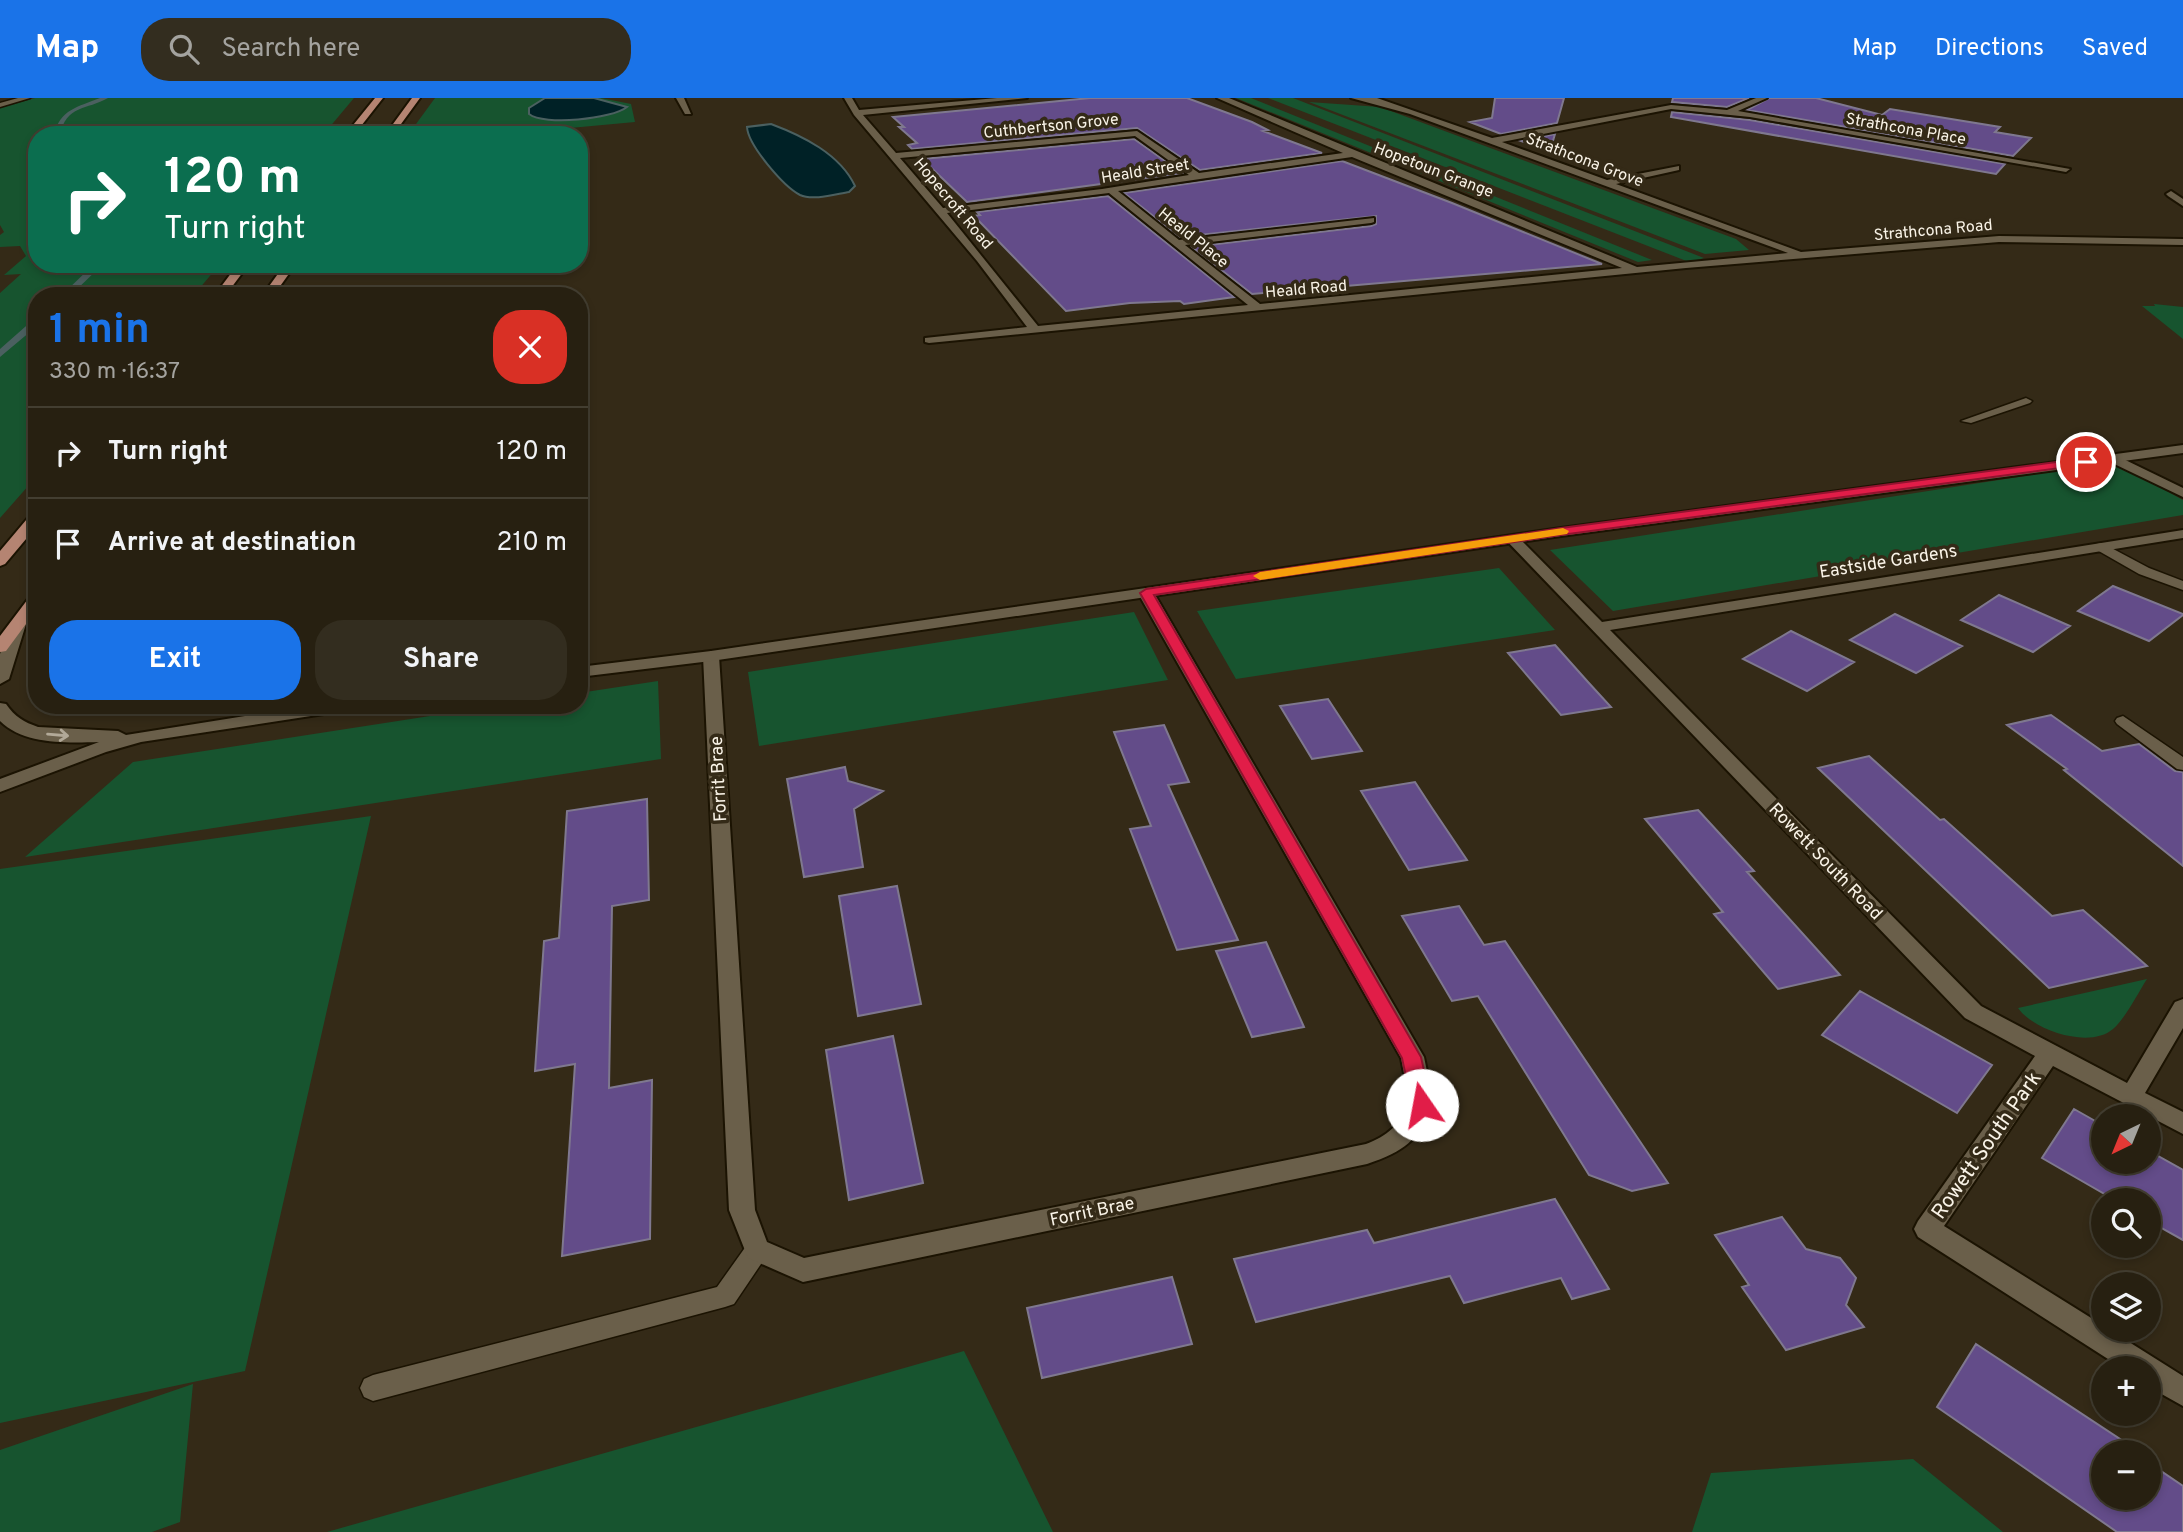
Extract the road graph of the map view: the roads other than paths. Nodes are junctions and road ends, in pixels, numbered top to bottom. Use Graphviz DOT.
graph roads {
  1 [pos="26,98"];
  2 [pos="378,98"];
  3 [pos="416,98"];
  4 [pos="680,98"];
  5 [pos="848,98"];
  6 [pos="1023,98"];
  7 [pos="1221,98"];
  8 [pos="1355,98"];
  9 [pos="1763,98"];
  10 [pos="1376,99"];
  11 [pos="1738,101"];
  12 [pos="1748,103"];
  13 [pos="0,105"];
  14 [pos="688,112"];
  15 [pos="1729,112"];
  16 [pos="857,113"];
  17 [pos="356,126"];
  18 [pos="395,126"];
  19 [pos="1492,141"];
  20 [pos="1354,155"];
  21 [pos="893,156"];
  22 [pos="1676,168"];
  23 [pos="2066,169"];
  24 [pos="1198,177"];
  25 [pos="1605,183"];
  26 [pos="1110,190"];
  27 [pos="2171,194"];
  28 [pos="2183,203"];
  29 [pos="940,211"];
  30 [pos="1371,220"];
  31 [pos="2183,242"];
  32 [pos="1176,243"];
  33 [pos="1802,256"];
  34 [pos="1686,265"];
  35 [pos="1636,270"];
  36 [pos="237,273"];
  37 [pos="226,287"];
  38 [pos="1258,309"];
  39 [pos="1035,330"];
  40 [pos="929,340"];
  41 [pos="2026,401"];
  42 [pos="1967,422"];
  43 [pos="2183,449"];
  44 [pos="2113,458"];
  45 [pos="2183,493"];
  46 [pos="28,527"];
  47 [pos="2183,534"];
  48 [pos="1512,539"];
  49 [pos="2102,547"];
  50 [pos="0,561"];
  51 [pos="2183,586"];
  52 [pos="1146,593"];
  53 [pos="28,610"];
  54 [pos="18,624"];
  55 [pos="1598,626"];
  56 [pos="0,648"];
  57 [pos="712,656"];
  58 [pos="588,671"];
  59 [pos="0,679"];
  60 [pos="0,708"];
  61 [pos="291,714"];
  62 [pos="2123,721"];
  63 [pos="140,737"];
  64 [pos="2183,765"];
  65 [pos="0,786"];
  66 [pos="2183,1008"];
  67 [pos="2049,1054"];
  68 [pos="2131,1096"];
  69 [pos="2183,1125"];
  70 [pos="757,1250"];
  71 [pos="2127,1356"];
  72 [pos="2161,1378"];
  73 [pos="373,1388"];
  74 [pos="2183,1392"];
  1 -- 13 [label="lane"];
  2 -- 17 [label="main road"];
  3 -- 18 [label="main road"];
  4 -- 14 [label="street"];
  5 -- 16 [label="street, Hopecroft Road"];
  6 -- 16 [label="street"];
  7 -- 20 [label="street, Hopetoun Grange"];
  8 -- 10 [label="street, Strathcona Grove"];
  9 -- 12 [label="street"];
  10 -- 19 [label="street, Strathcona Grove"];
  11 -- 12 [label="street"];
  12 -- 15 [label="street"];
  15 -- 19 [label="street, Strathcona Place"];
  15 -- 23 [label="street, Strathcona Place"];
  16 -- 21 [label="street, Hopecroft Road"];
  19 -- 25 [label="street, Strathcona Grove"];
  20 -- 24 [label="street, Heald Street"];
  20 -- 35 [label="street, Hopetoun Grange"];
  21 -- 24 [label="street, Cuthbertson Grove"];
  21 -- 29 [label="street, Hopecroft Road"];
  22 -- 25 [label="street"];
  24 -- 26 [label="street, Heald Street"];
  25 -- 33 [label="street, Strathcona Grove"];
  26 -- 29 [label="street, Heald Street"];
  26 -- 32 [label="street, Heald Place"];
  27 -- 28 [label="street"];
  29 -- 39 [label="street, Hopecroft Road"];
  30 -- 32 [label="street"];
  31 -- 33 [label="street, Strathcona Road"];
  32 -- 38 [label="street, Heald Place"];
  33 -- 34 [label="street, Strathcona Road"];
  34 -- 35 [label="street, Heald Road"];
  35 -- 38 [label="street, Heald Road"];
  36 -- 37 [label="main road"];
  38 -- 39 [label="street, Heald Road"];
  39 -- 40 [label="street, Heald Road"];
  41 -- 42 [label="lane"];
  43 -- 44 [label="street"];
  44 -- 45 [label="street"];
  44 -- 48 [label="street"];
  46 -- 50 [label="main road"];
  47 -- 49 [label="street, Eastside Gardens"];
  48 -- 52 [label="street"];
  48 -- 55 [label="street, Rowett South Road"];
  49 -- 51 [label="lane"];
  49 -- 55 [label="street, Eastside Gardens"];
  52 -- 57 [label="street"];
  52 -- 70 [label="street, Forrit Brae"];
  53 -- 54 [label="main road"];
  54 -- 56 [label="main road"];
  54 -- 59 [label="street"];
  55 -- 67 [label="street, Rowett South Road"];
  57 -- 58 [label="street"];
  57 -- 70 [label="street, Forrit Brae"];
  60 -- 63 [label="street, one-way"];
  61 -- 63 [label="street"];
  62 -- 64 [label="lane"];
  63 -- 65 [label="street"];
  66 -- 68 [label="street"];
  67 -- 68 [label="street, Rowett South Road"];
  67 -- 71 [label="street, Rowett South Park"];
  68 -- 69 [label="street, Rowett South Road"];
  70 -- 73 [label="lane"];
  72 -- 74 [label="street, Rowett South Park"];
}
